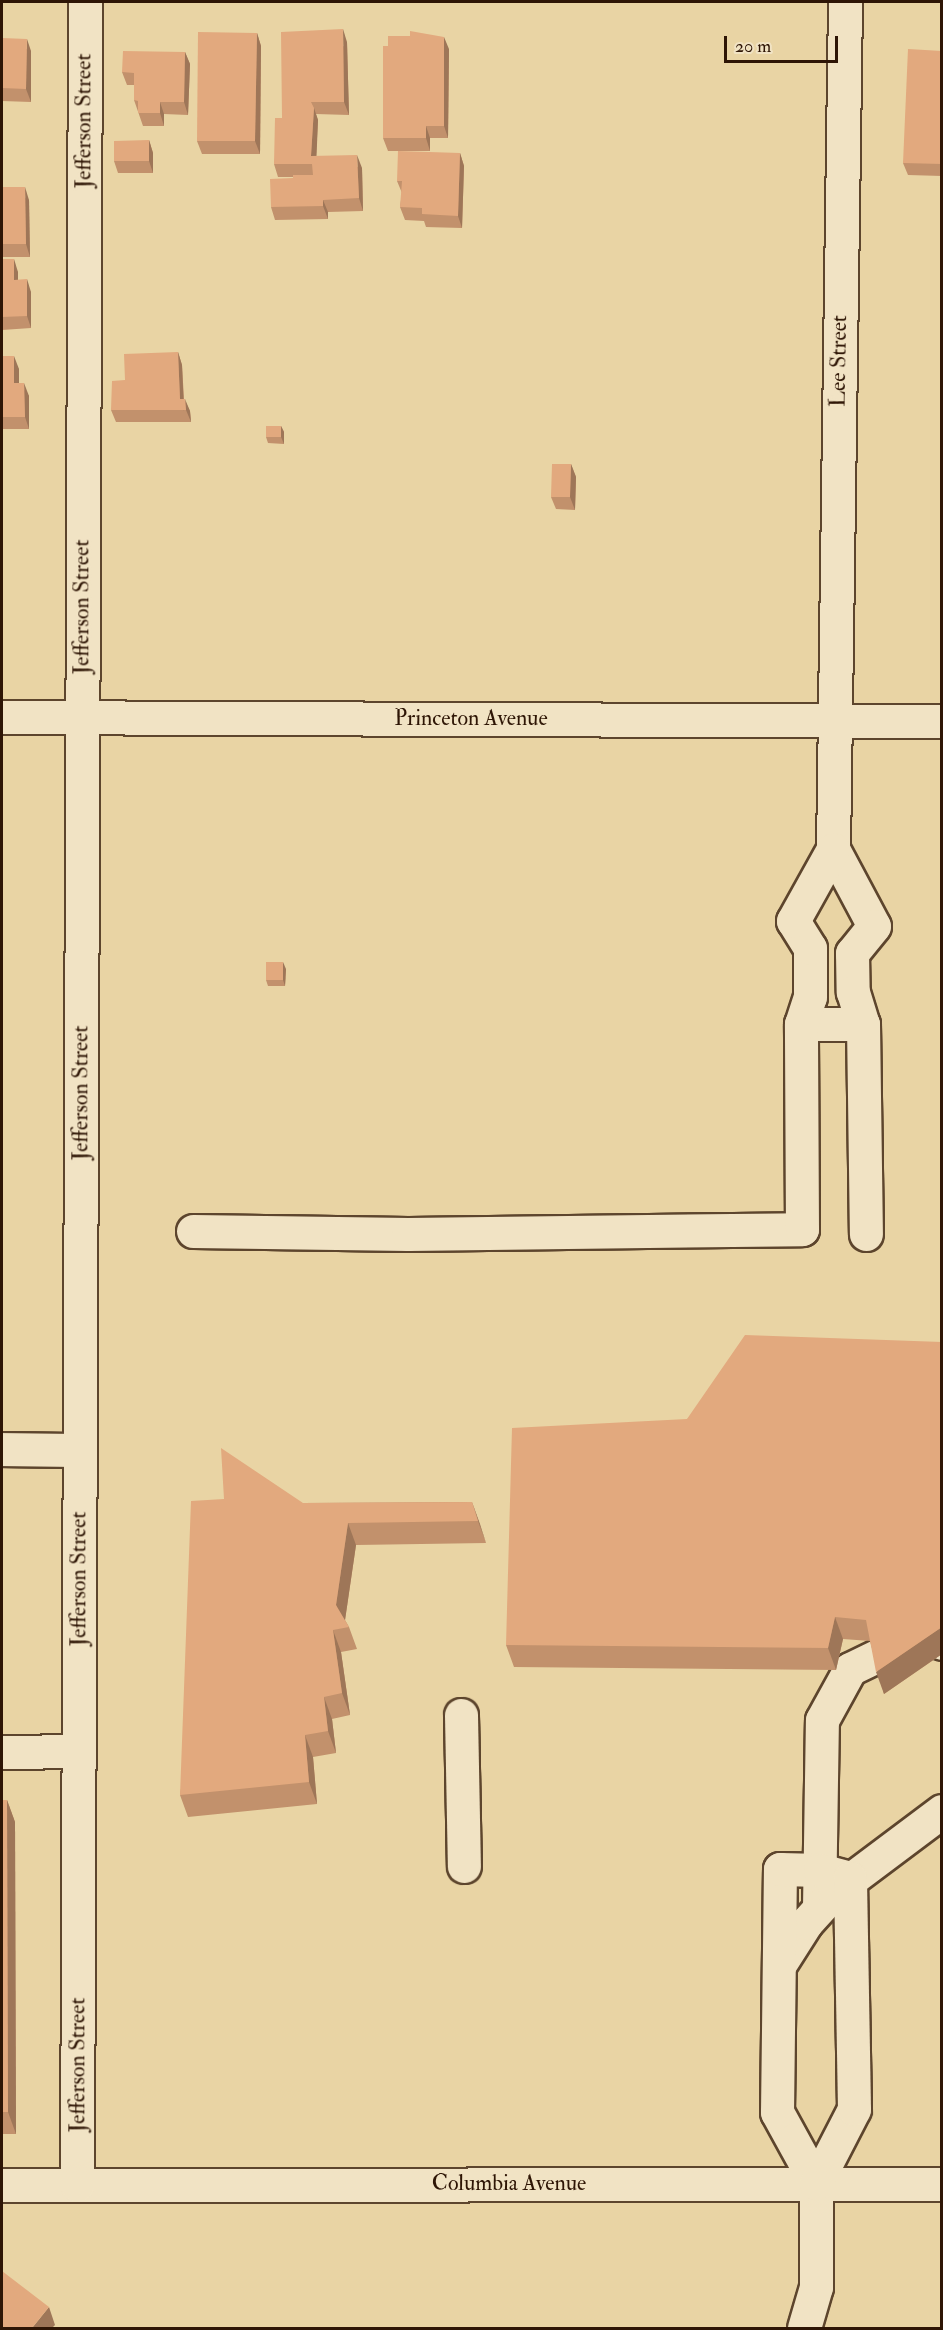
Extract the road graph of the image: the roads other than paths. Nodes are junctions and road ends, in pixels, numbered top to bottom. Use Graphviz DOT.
graph roads {
  1 [pos="85,2"];
  2 [pos="845,2"];
  3 [pos="2,717"];
  4 [pos="82,717"];
  5 [pos="833,721"];
  6 [pos="942,721"];
  7 [pos="833,849"];
  8 [pos="801,1024"];
  9 [pos="863,1024"];
  10 [pos="193,1231"];
  11 [pos="866,1234"];
  12 [pos="2,1449"];
  13 [pos="79,1450"];
  14 [pos="942,1643"];
  15 [pos="461,1715"];
  16 [pos="79,1751"];
  17 [pos="2,1752"];
  18 [pos="942,1811"];
  19 [pos="464,1866"];
  20 [pos="835,1874"];
  21 [pos="780,1964"];
  22 [pos="816,2183"];
  23 [pos="942,2184"];
  24 [pos="2,2185"];
  25 [pos="77,2185"];
  26 [pos="804,2328"];
  1 -- 4 [label="street, Jefferson Street"];
  2 -- 5 [label="street, Lee Street"];
  3 -- 4 [label="street, Princeton Avenue"];
  4 -- 5 [label="street, Princeton Avenue"];
  4 -- 13 [label="street, Jefferson Street"];
  5 -- 6 [label="street, Princeton Avenue"];
  5 -- 7 [label="street, Lee Street"];
  7 -- 8 [label="street"];
  7 -- 9 [label="street"];
  8 -- 9 [label="street"];
  8 -- 10 [label="street"];
  9 -- 11 [label="street"];
  12 -- 13 [label="street"];
  13 -- 16 [label="street, Jefferson Street"];
  14 -- 20 [label="street"];
  15 -- 19 [label="street"];
  16 -- 17 [label="street"];
  16 -- 25 [label="street, Jefferson Street"];
  18 -- 20 [label="street"];
  20 -- 21 [label="street"];
  20 -- 21 [label="street"];
  20 -- 22 [label="street"];
  21 -- 22 [label="street"];
  22 -- 23 [label="street, Columbia Avenue"];
  22 -- 25 [label="street, Columbia Avenue"];
  22 -- 26 [label="street"];
  24 -- 25 [label="street, Columbia Avenue"];
}
